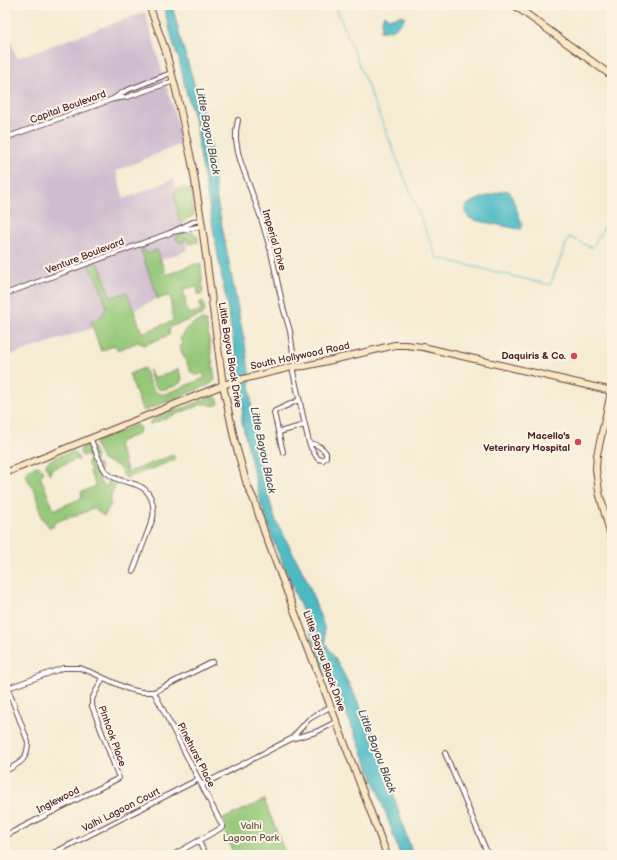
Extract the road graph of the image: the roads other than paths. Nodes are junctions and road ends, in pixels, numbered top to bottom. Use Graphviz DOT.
graph roads {
  1 [pos="148,5"];
  2 [pos="514,5"];
  3 [pos="171,73"];
  4 [pos="612,76"];
  5 [pos="174,81"];
  6 [pos="113,100"];
  7 [pos="238,120"];
  8 [pos="5,138"];
  9 [pos="202,223"];
  10 [pos="5,294"];
  11 [pos="294,367"];
  12 [pos="223,385"];
  13 [pos="612,390"];
  14 [pos="299,400"];
  15 [pos="305,425"];
  16 [pos="279,432"];
  17 [pos="90,438"];
  18 [pos="309,443"];
  19 [pos="283,452"];
  20 [pos="5,473"];
  21 [pos="612,540"];
  22 [pos="133,571"];
  23 [pos="213,662"];
  24 [pos="103,678"];
  25 [pos="5,681"];
  26 [pos="8,688"];
  27 [pos="154,692"];
  28 [pos="330,707"];
  29 [pos="336,722"];
  30 [pos="291,739"];
  31 [pos="446,753"];
  32 [pos="5,771"];
  33 [pos="119,778"];
  34 [pos="199,779"];
  35 [pos="202,785"];
  36 [pos="5,830"];
  37 [pos="6,836"];
  38 [pos="199,841"];
  39 [pos="50,855"];
  40 [pos="173,855"];
  41 [pos="205,855"];
  42 [pos="387,855"];
  43 [pos="488,855"];
  1 -- 3 [label="main road, Little Bayou Black Drive"];
  2 -- 4 [label="main road"];
  3 -- 5 [label="main road, Little Bayou Black Drive"];
  3 -- 6 [label="street, Capital Boulevard"];
  5 -- 6 [label="street, Capital Boulevard"];
  5 -- 9 [label="main road, Little Bayou Black Drive"];
  6 -- 8 [label="street, Capital Boulevard"];
  7 -- 11 [label="street, Imperial Drive"];
  9 -- 10 [label="street, Venture Boulevard"];
  9 -- 12 [label="main road, Little Bayou Black Drive"];
  11 -- 12 [label="main road, South Hollywood Road"];
  11 -- 13 [label="main road, South Hollywood Road"];
  11 -- 14 [label="street, Imperial Drive"];
  12 -- 17 [label="main road, South Hollywood Road"];
  12 -- 28 [label="main road, Little Bayou Black Drive"];
  13 -- 21 [label="main road"];
  14 -- 15 [label="street, Imperial Drive"];
  14 -- 16 [label="street"];
  15 -- 16 [label="street"];
  15 -- 18 [label="street, Imperial Drive"];
  16 -- 19 [label="street"];
  17 -- 20 [label="main road, South Hollywood Road"];
  17 -- 22 [label="street"];
  18 -- 18 [label="street"];
  23 -- 27 [label="street"];
  24 -- 26 [label="street"];
  24 -- 27 [label="street"];
  24 -- 33 [label="street, Pinhook Place"];
  25 -- 26 [label="street"];
  26 -- 32 [label="street"];
  27 -- 34 [label="street, Pinehurst Place"];
  28 -- 29 [label="main road, Little Bayou Black Drive"];
  28 -- 30 [label="street"];
  29 -- 30 [label="street"];
  29 -- 42 [label="main road, Little Bayou Black Drive"];
  30 -- 35 [label="street"];
  31 -- 43 [label="street"];
  33 -- 37 [label="street, Inglewood"];
  34 -- 35 [label="street, Pinehurst Place"];
  34 -- 39 [label="street, Valhi Lagoon Court"];
  35 -- 38 [label="street, Pinehurst Place"];
  36 -- 37 [label="street"];
  38 -- 40 [label="street"];
  38 -- 41 [label="street"];
}
